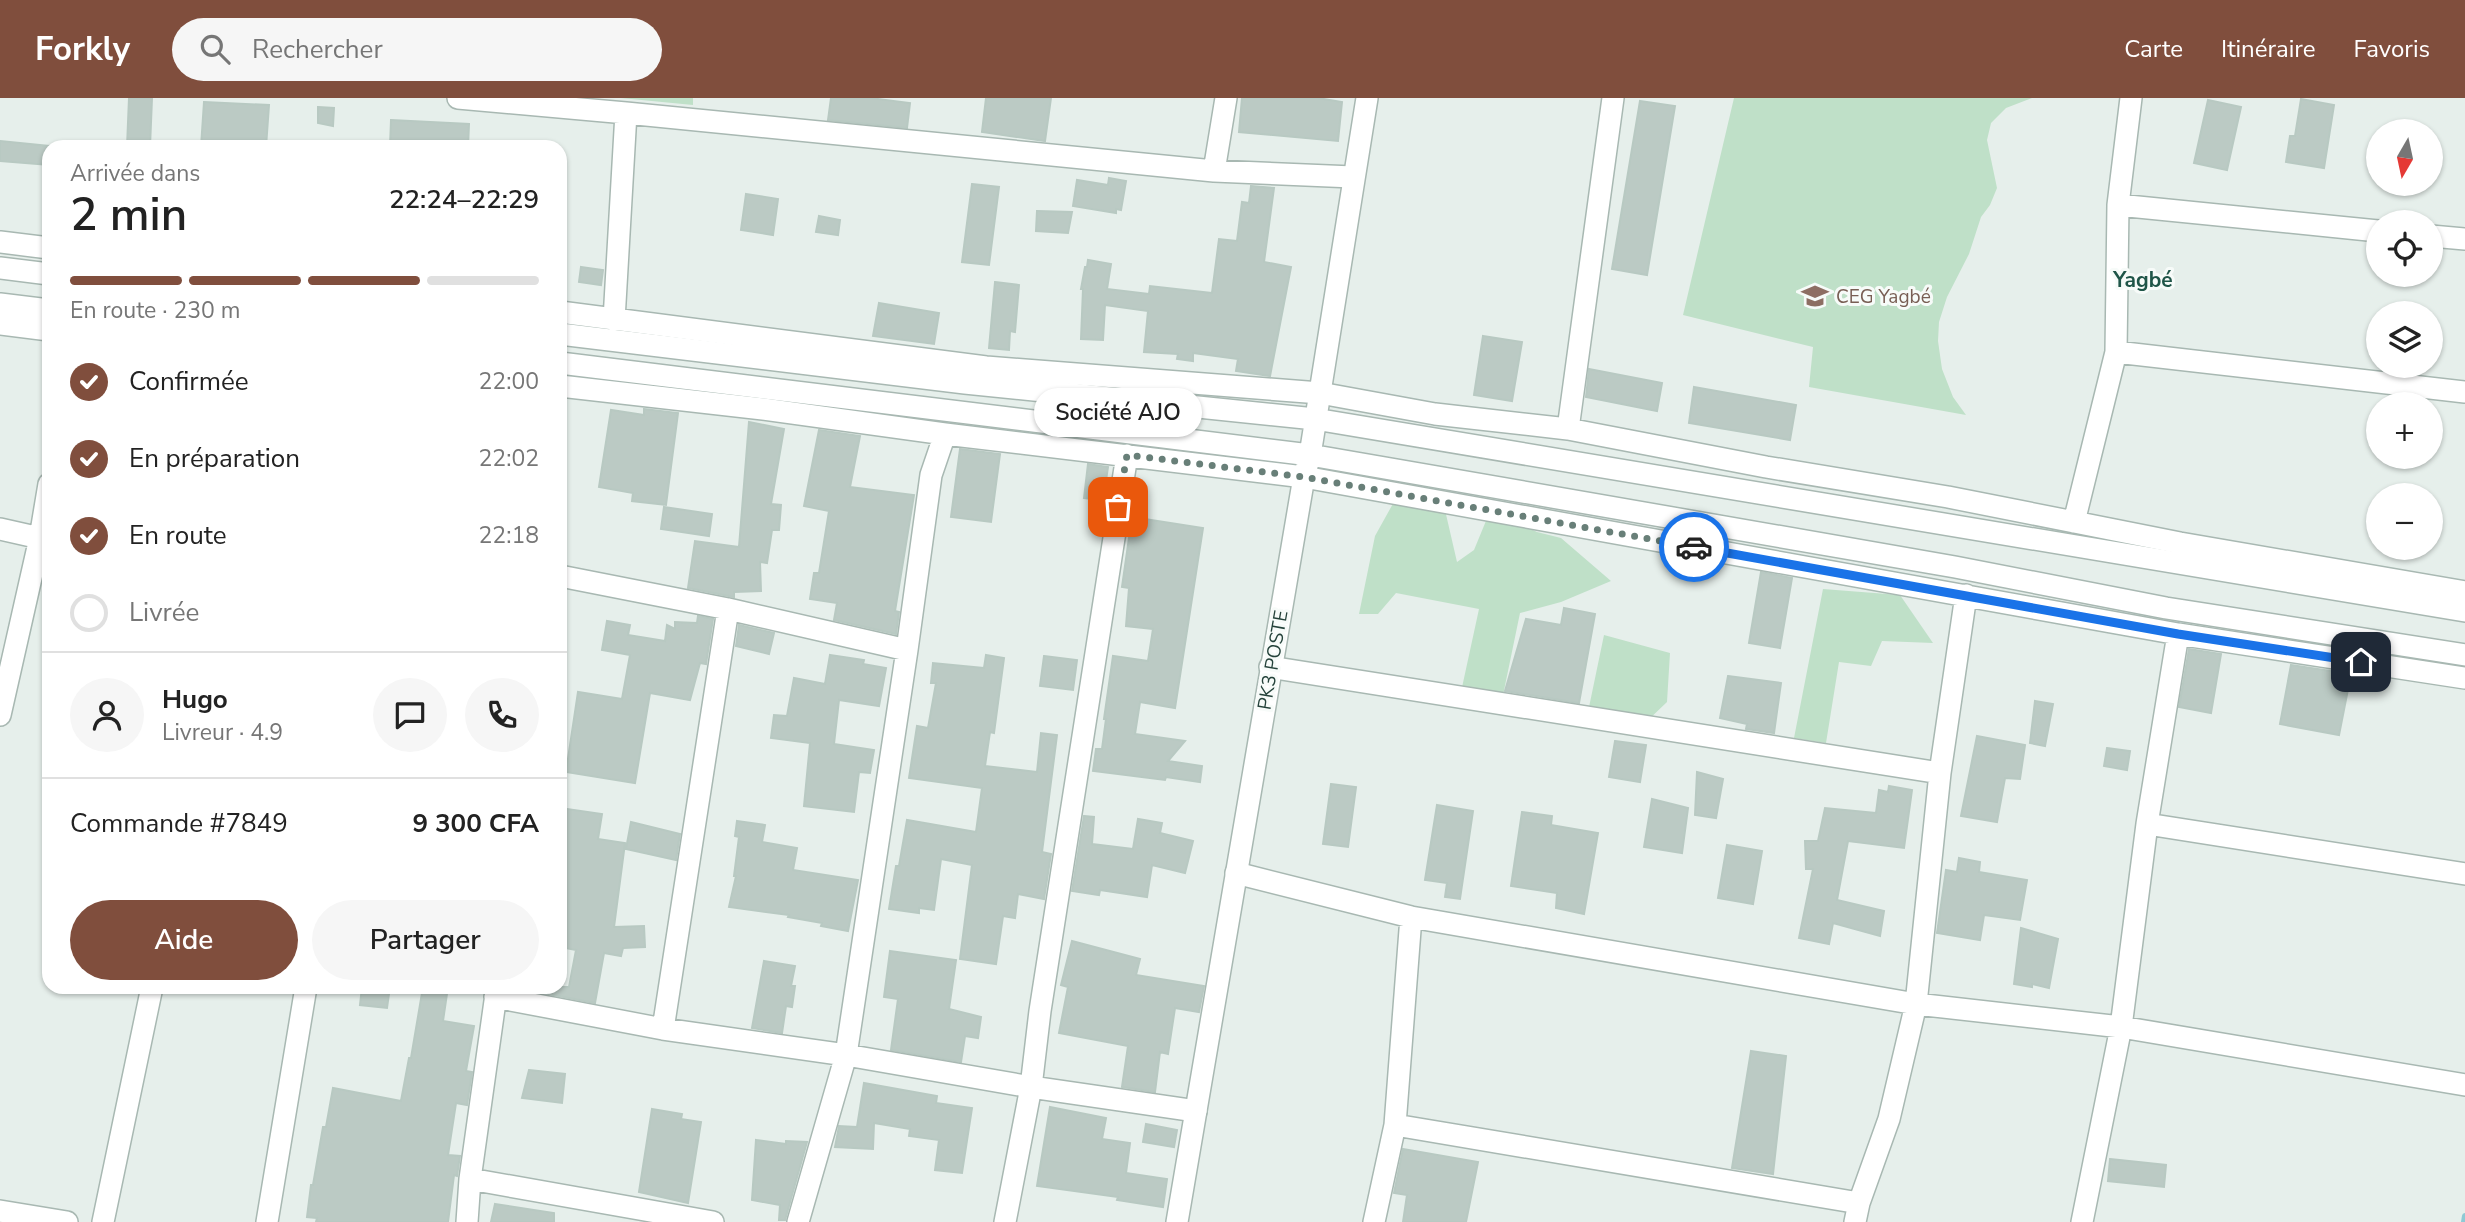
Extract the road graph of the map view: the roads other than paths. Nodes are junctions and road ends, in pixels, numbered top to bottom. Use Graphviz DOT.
graph roads {
  1 [pos="458,98"];
  2 [pos="1226,98"];
  3 [pos="1367,98"];
  4 [pos="1614,98"];
  5 [pos="2131,98"];
  6 [pos="626,113"];
  7 [pos="1214,172"];
  8 [pos="1353,177"];
  9 [pos="2118,205"];
  10 [pos="2366,230"];
  11 [pos="2443,237"];
  12 [pos="2465,239"];
  13 [pos="0,242"];
  14 [pos="42,247"];
  15 [pos="0,268"];
  16 [pos="42,273"];
  17 [pos="0,304"];
  18 [pos="42,309"];
  19 [pos="567,313"];
  20 [pos="614,320"];
  21 [pos="0,324"];
  22 [pos="42,329"];
  23 [pos="567,335"];
  24 [pos="2116,352"];
  25 [pos="567,364"];
  26 [pos="567,387"];
  27 [pos="2465,392"];
  28 [pos="1320,393"];
  29 [pos="1315,419"];
  30 [pos="1568,429"];
  31 [pos="945,434"];
  32 [pos="1127,455"];
  33 [pos="1310,455"];
  34 [pos="1304,477"];
  35 [pos="2074,522"];
  36 [pos="42,526"];
  37 [pos="0,530"];
  38 [pos="40,538"];
  39 [pos="567,579"];
  40 [pos="2465,592"];
  41 [pos="1966,595"];
  42 [pos="728,610"];
  43 [pos="2465,611"];
  44 [pos="2178,634"];
  45 [pos="907,650"];
  46 [pos="2465,655"];
  47 [pos="1270,667"];
  48 [pos="2465,678"];
  49 [pos="0,715"];
  50 [pos="1940,773"];
  51 [pos="2147,824"];
  52 [pos="1236,873"];
  53 [pos="2465,874"];
  54 [pos="1411,917"];
  55 [pos="151,994"];
  56 [pos="305,994"];
  57 [pos="496,994"];
  58 [pos="505,994"];
  59 [pos="1916,1003"];
  60 [pos="2121,1027"];
  61 [pos="663,1029"];
  62 [pos="846,1055"];
  63 [pos="2465,1085"];
  64 [pos="1031,1087"];
  65 [pos="1196,1111"];
  66 [pos="1395,1125"];
  67 [pos="470,1180"];
  68 [pos="0,1210"];
  69 [pos="1857,1212"];
  70 [pos="67,1222"];
  71 [pos="103,1222"];
  72 [pos="267,1222"];
  73 [pos="467,1222"];
  74 [pos="713,1222"];
  75 [pos="798,1222"];
  76 [pos="1005,1222"];
  77 [pos="1177,1222"];
  78 [pos="1374,1222"];
  79 [pos="2082,1222"];
  1 -- 6 [label="street"];
  2 -- 7 [label="street"];
  3 -- 8 [label="street, PK3 POSTE"];
  4 -- 30 [label="street"];
  5 -- 9 [label="street"];
  6 -- 7 [label="street"];
  6 -- 20 [label="street"];
  7 -- 8 [label="street"];
  8 -- 28 [label="street, PK3 POSTE"];
  9 -- 10 [label="street"];
  9 -- 24 [label="street"];
  11 -- 12 [label="street"];
  13 -- 14 [label="street"];
  15 -- 16 [label="street"];
  17 -- 18 [label="street"];
  19 -- 20 [label="street"];
  20 -- 28 [label="street"];
  21 -- 22 [label="street"];
  23 -- 29 [label="street"];
  24 -- 27 [label="street"];
  24 -- 35 [label="street"];
  25 -- 33 [label="street"];
  26 -- 31 [label="street"];
  28 -- 29 [label="street, PK3 POSTE"];
  28 -- 30 [label="street"];
  29 -- 33 [label="street, PK3 POSTE"];
  29 -- 43 [label="street"];
  30 -- 35 [label="street"];
  31 -- 32 [label="street"];
  31 -- 45 [label="street"];
  32 -- 34 [label="street"];
  32 -- 64 [label="street"];
  33 -- 34 [label="street, PK3 POSTE"];
  33 -- 46 [label="street"];
  34 -- 41 [label="street"];
  34 -- 47 [label="street, PK3 POSTE"];
  35 -- 40 [label="street"];
  36 -- 38 [label="street"];
  37 -- 38 [label="street"];
  38 -- 49 [label="street"];
  39 -- 42 [label="street"];
  41 -- 44 [label="street"];
  41 -- 50 [label="street"];
  42 -- 45 [label="street"];
  42 -- 61 [label="street"];
  44 -- 48 [label="street"];
  44 -- 51 [label="street"];
  45 -- 62 [label="street"];
  47 -- 50 [label="street"];
  47 -- 52 [label="street, PK3 POSTE"];
  50 -- 59 [label="street"];
  51 -- 53 [label="street"];
  51 -- 60 [label="street"];
  52 -- 54 [label="street"];
  52 -- 65 [label="street, PK3 POSTE"];
  54 -- 59 [label="street"];
  54 -- 66 [label="street"];
  55 -- 71 [label="street"];
  56 -- 72 [label="street"];
  57 -- 67 [label="street"];
  58 -- 61 [label="street"];
  59 -- 60 [label="street"];
  59 -- 69 [label="street"];
  60 -- 63 [label="street"];
  60 -- 79 [label="street"];
  61 -- 62 [label="street"];
  62 -- 64 [label="street"];
  62 -- 75 [label="street"];
  64 -- 65 [label="street"];
  64 -- 76 [label="street"];
  65 -- 77 [label="street, PK3 POSTE"];
  66 -- 69 [label="street"];
  66 -- 78 [label="street"];
  67 -- 73 [label="street"];
  67 -- 74 [label="street"];
  68 -- 70 [label="street"];
}
